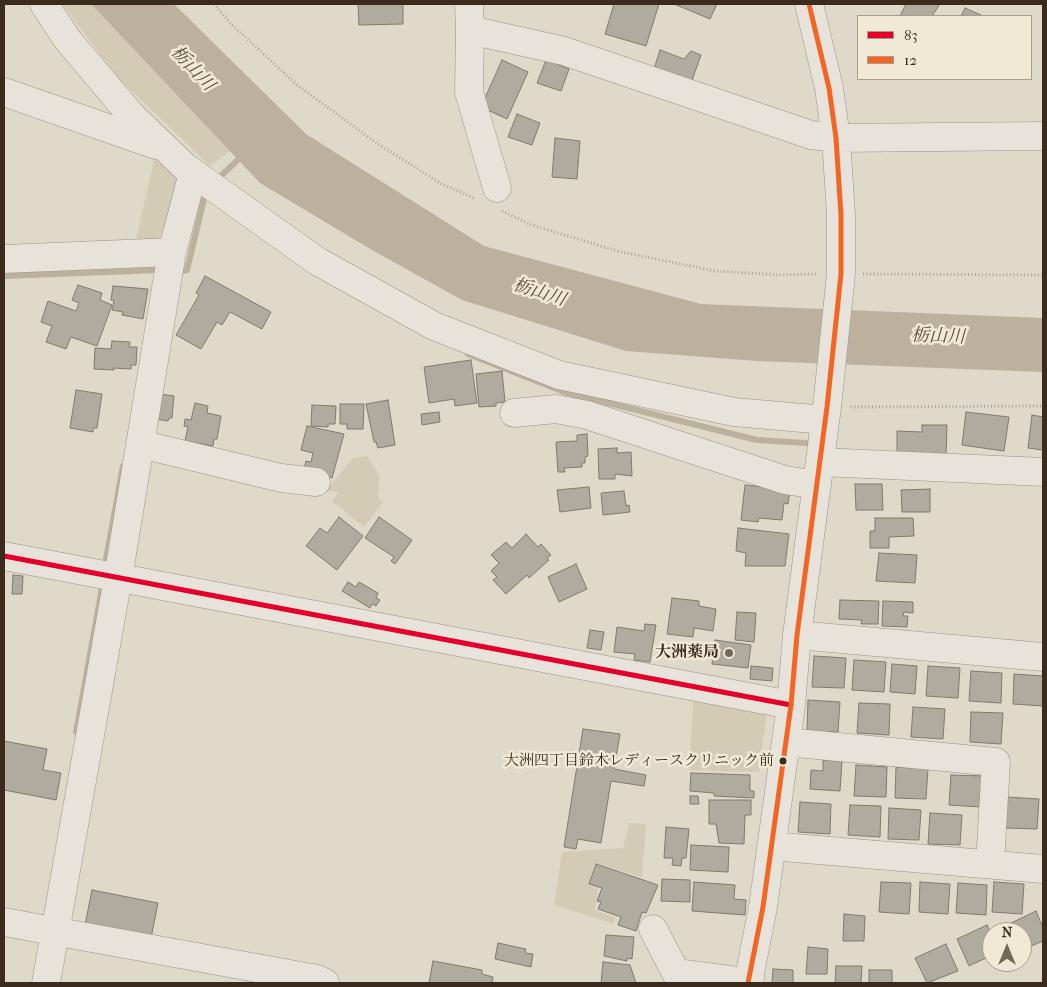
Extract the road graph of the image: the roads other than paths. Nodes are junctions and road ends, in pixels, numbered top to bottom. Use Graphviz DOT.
graph roads {
  1 [pos="44,4"];
  2 [pos="809,4"];
  3 [pos="470,17"];
  4 [pos="4,92"];
  5 [pos="1043,136"];
  6 [pos="836,138"];
  7 [pos="165,148"];
  8 [pos="194,174"];
  9 [pos="492,200"];
  10 [pos="172,252"];
  11 [pos="4,259"];
  12 [pos="514,413"];
  13 [pos="826,413"];
  14 [pos="140,444"];
  15 [pos="1043,472"];
  16 [pos="819,473"];
  17 [pos="316,482"];
  18 [pos="4,556"];
  19 [pos="118,578"];
  20 [pos="797,636"];
  21 [pos="1043,656"];
  22 [pos="791,706"];
  23 [pos="786,742"];
  24 [pos="771,846"];
  25 [pos="990,864"];
  26 [pos="1043,869"];
  27 [pos="4,922"];
  28 [pos="653,929"];
  29 [pos="54,931"];
  30 [pos="749,980"];
  31 [pos="319,982"];
  32 [pos="46,983"];
  1 -- 7 [label="street"];
  2 -- 6 [label="street"];
  3 -- 6 [label="street"];
  3 -- 9 [label="street"];
  4 -- 7 [label="street"];
  5 -- 6 [label="street"];
  6 -- 13 [label="street"];
  7 -- 8 [label="street"];
  8 -- 10 [label="street"];
  8 -- 13 [label="street"];
  10 -- 11 [label="street"];
  10 -- 14 [label="street"];
  12 -- 16 [label="street"];
  13 -- 16 [label="street"];
  14 -- 17 [label="street"];
  14 -- 19 [label="street"];
  15 -- 16 [label="street"];
  16 -- 20 [label="street"];
  18 -- 19 [label="street"];
  19 -- 22 [label="street"];
  19 -- 29 [label="street"];
  20 -- 21 [label="street"];
  20 -- 22 [label="street"];
  22 -- 23 [label="street"];
  23 -- 24 [label="street"];
  23 -- 25 [label="street"];
  24 -- 25 [label="street"];
  24 -- 30 [label="street"];
  25 -- 26 [label="street"];
  27 -- 29 [label="street"];
  28 -- 30 [label="street"];
  29 -- 31 [label="street"];
  29 -- 32 [label="street"];
}
